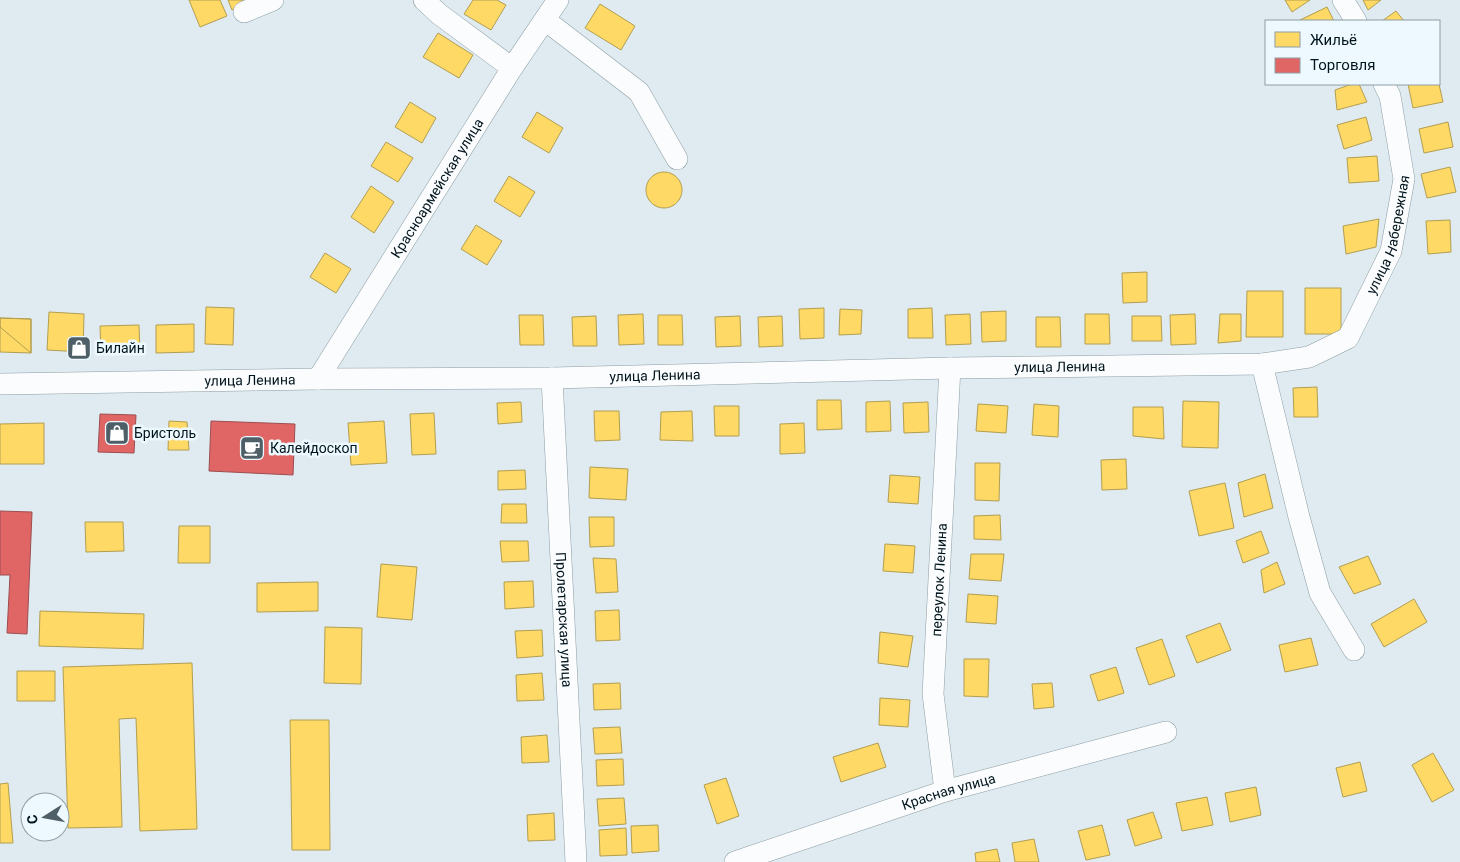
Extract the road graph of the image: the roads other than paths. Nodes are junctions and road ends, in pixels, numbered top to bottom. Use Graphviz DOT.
graph roads {
  1 [pos="273,0"];
  2 [pos="424,0"];
  3 [pos="558,0"];
  4 [pos="1344,0"];
  5 [pos="244,12"];
  6 [pos="545,20"];
  7 [pos="1355,20"];
  8 [pos="512,68"];
  9 [pos="1384,85"];
  10 [pos="677,159"];
  11 [pos="1309,357"];
  12 [pos="1262,364"];
  13 [pos="950,368"];
  14 [pos="318,378"];
  15 [pos="552,378"];
  16 [pos="0,384"];
  17 [pos="1354,650"];
  18 [pos="1166,732"];
  19 [pos="945,791"];
  20 [pos="576,862"];
  21 [pos="736,862"];
  1 -- 5 [label="street"];
  2 -- 8 [label="street"];
  3 -- 6 [label="street, Красноармейская улица"];
  4 -- 7 [label="street"];
  6 -- 8 [label="street, Красноармейская улица"];
  6 -- 10 [label="street"];
  8 -- 14 [label="street, Красноармейская улица"];
  9 -- 11 [label="street, улица Набережная"];
  11 -- 12 [label="street, улица Ленина"];
  12 -- 13 [label="street, улица Ленина"];
  12 -- 17 [label="street"];
  13 -- 15 [label="street, улица Ленина"];
  13 -- 19 [label="street, переулок Ленина"];
  14 -- 15 [label="street, улица Ленина"];
  14 -- 16 [label="street, улица Ленина"];
  15 -- 20 [label="street, Пролетарская улица"];
  18 -- 19 [label="street, Красная улица"];
  19 -- 21 [label="street, Красная улица"];
}
